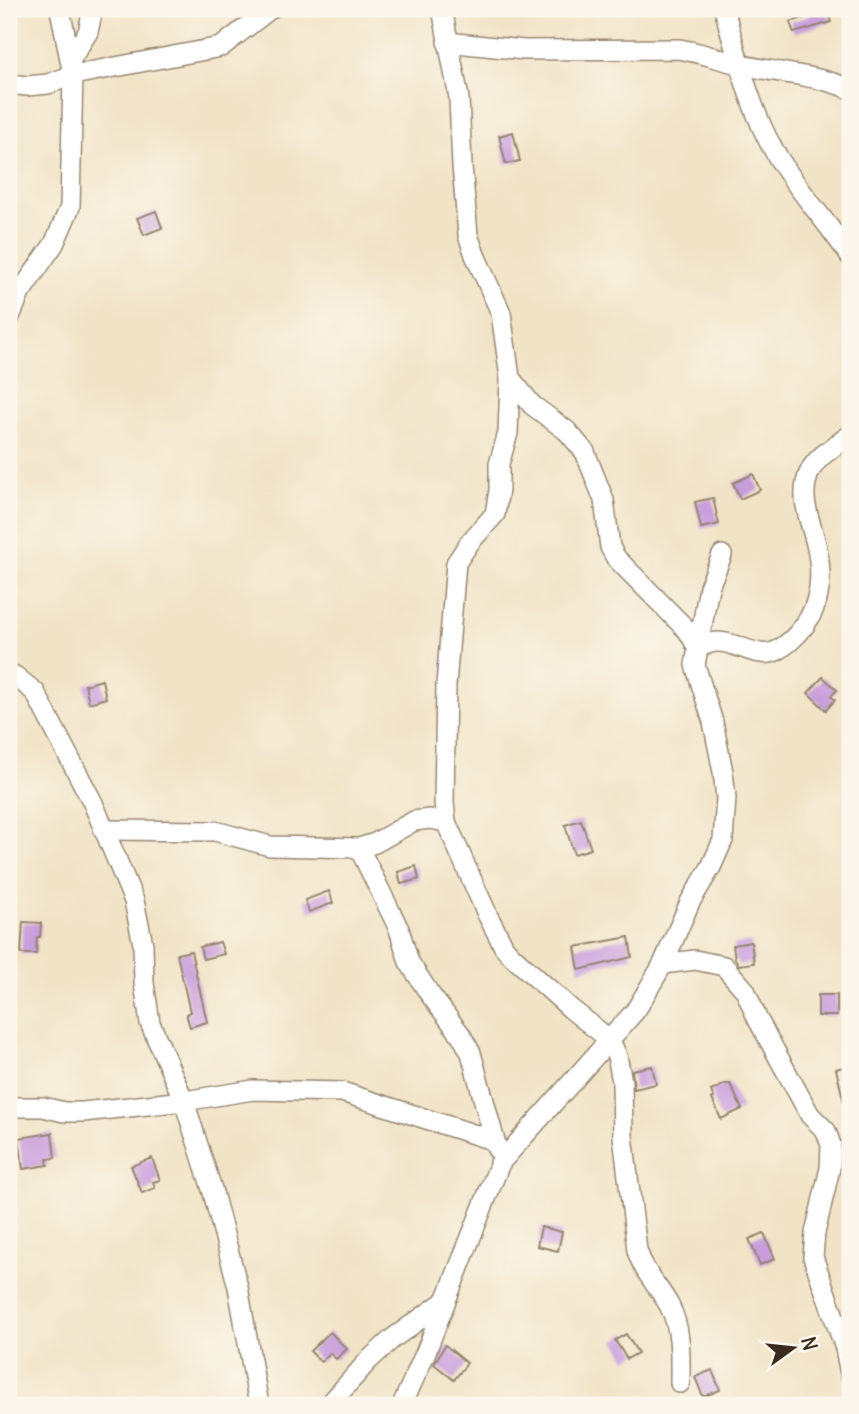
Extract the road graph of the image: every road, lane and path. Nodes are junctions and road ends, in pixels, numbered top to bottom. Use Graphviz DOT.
graph roads {
  1 [pos="60,9"];
  2 [pos="93,9"];
  3 [pos="270,9"];
  4 [pos="442,9"];
  5 [pos="724,9"];
  6 [pos="447,42"];
  7 [pos="740,64"];
  8 [pos="72,67"];
  9 [pos="9,84"];
  10 [pos="850,89"];
  11 [pos="850,256"];
  12 [pos="9,319"];
  13 [pos="510,378"];
  14 [pos="850,435"];
  15 [pos="722,555"];
  16 [pos="698,648"];
  17 [pos="9,674"];
  18 [pos="446,822"];
  19 [pos="104,830"];
  20 [pos="359,848"];
  21 [pos="663,964"];
  22 [pos="610,1040"];
  23 [pos="184,1101"];
  24 [pos="9,1107"];
  25 [pos="495,1141"];
  26 [pos="500,1163"];
  27 [pos="446,1300"];
  28 [pos="850,1374"];
  29 [pos="680,1383"];
  30 [pos="258,1405"];
  31 [pos="329,1405"];
  32 [pos="402,1405"];
  1 -- 8 [label="street"];
  2 -- 8 [label="street"];
  3 -- 8 [label="street"];
  4 -- 6 [label="street"];
  5 -- 7 [label="street"];
  6 -- 7 [label="street"];
  6 -- 13 [label="street"];
  7 -- 10 [label="street"];
  7 -- 11 [label="street"];
  8 -- 9 [label="street"];
  8 -- 12 [label="street"];
  13 -- 16 [label="street"];
  13 -- 18 [label="street"];
  14 -- 16 [label="street"];
  15 -- 16 [label="street"];
  16 -- 21 [label="street"];
  17 -- 19 [label="street"];
  18 -- 20 [label="street"];
  18 -- 22 [label="street"];
  19 -- 20 [label="street"];
  19 -- 23 [label="street"];
  20 -- 25 [label="street"];
  21 -- 22 [label="street"];
  21 -- 28 [label="street"];
  22 -- 26 [label="street"];
  22 -- 29 [label="street"];
  23 -- 24 [label="street"];
  23 -- 25 [label="street"];
  23 -- 30 [label="street"];
  25 -- 26 [label="street"];
  26 -- 27 [label="street"];
  27 -- 31 [label="street"];
  27 -- 32 [label="street"];
}
